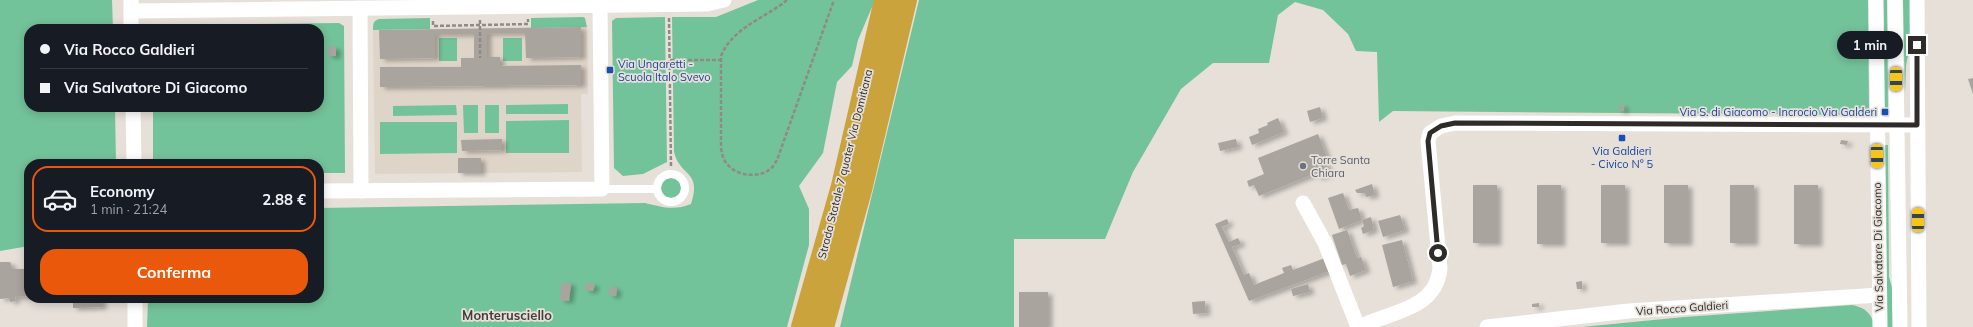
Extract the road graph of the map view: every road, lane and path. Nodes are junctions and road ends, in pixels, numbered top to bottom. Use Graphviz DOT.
graph roads {
  1 [pos="724,0"];
  2 [pos="787,0"];
  3 [pos="834,0"];
  4 [pos="885,0"];
  5 [pos="906,0"];
  6 [pos="1876,0"];
  7 [pos="1895,0"];
  8 [pos="1917,0"];
  9 [pos="600,5"];
  10 [pos="131,6"];
  11 [pos="360,8"];
  12 [pos="669,14"];
  13 [pos="528,15"];
  14 [pos="433,16"];
  15 [pos="131,24"];
  16 [pos="480,25"];
  17 [pos="480,58"];
  18 [pos="670,60"];
  19 [pos="721,60"];
  20 [pos="133,112"];
  21 [pos="1877,125"];
  22 [pos="1896,125"];
  23 [pos="1917,125"];
  24 [pos="134,159"];
  25 [pos="671,167"];
  26 [pos="602,189"];
  27 [pos="658,189"];
  28 [pos="324,191"];
  29 [pos="361,191"];
  30 [pos="1303,203"];
  31 [pos="1879,295"];
  32 [pos="135,303"];
  33 [pos="135,327"];
  34 [pos="802,327"];
  35 [pos="823,327"];
  36 [pos="1359,327"];
  37 [pos="1487,327"];
  38 [pos="1880,327"];
  39 [pos="1900,327"];
  40 [pos="1919,327"];
  1 -- 9 [label="street"];
  2 -- 19 [label="path"];
  3 -- 19 [label="path"];
  4 -- 34 [label="highway, Strada Statale 7 quater Via Domitiana"];
  5 -- 35 [label="highway, Strada Statale 7 quater Via Domitiana"];
  6 -- 21 [label="street, Via Salvatore Di Giacomo"];
  7 -- 22 [label="street, Via Salvatore Di Giacomo"];
  8 -- 23 [label="street"];
  9 -- 11 [label="street"];
  9 -- 26 [label="street"];
  10 -- 11 [label="street"];
  10 -- 15 [label="street"];
  11 -- 29 [label="street"];
  12 -- 18 [label="path"];
  13 -- 16 [label="path"];
  14 -- 16 [label="path"];
  16 -- 17 [label="path"];
  18 -- 19 [label="path"];
  18 -- 25 [label="path"];
  20 -- 24 [label="street"];
  21 -- 22 [label="street"];
  21 -- 31 [label="street, Via Salvatore Di Giacomo"];
  21 -- 36 [label="street"];
  22 -- 23 [label="street"];
  22 -- 39 [label="street, Via Salvatore Di Giacomo"];
  23 -- 40 [label="street"];
  26 -- 27 [label="lane"];
  26 -- 29 [label="street"];
  28 -- 29 [label="street"];
  30 -- 36 [label="street"];
  31 -- 37 [label="street, Via Rocco Galdieri"];
  31 -- 38 [label="street, Via Salvatore Di Giacomo"];
  32 -- 33 [label="street"];
}
